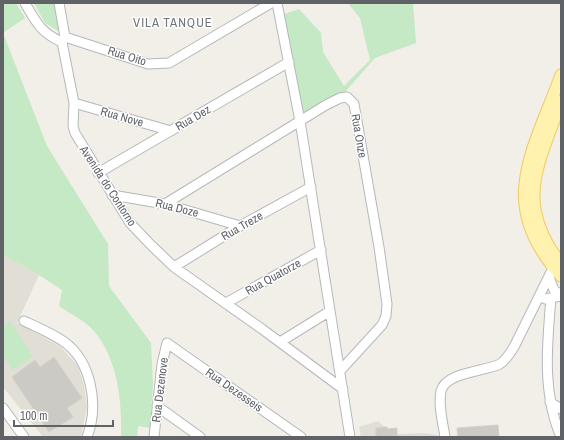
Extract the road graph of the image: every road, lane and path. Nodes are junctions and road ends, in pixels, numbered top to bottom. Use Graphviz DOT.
graph roads {
  1 [pos="25,3"];
  2 [pos="58,3"];
  3 [pos="271,3"];
  4 [pos="277,3"];
  5 [pos="64,39"];
  6 [pos="289,62"];
  7 [pos="561,75"];
  8 [pos="561,101"];
  9 [pos="74,103"];
  10 [pos="300,121"];
  11 [pos="171,131"];
  12 [pos="541,140"];
  13 [pos="98,173"];
  14 [pos="311,187"];
  15 [pos="112,195"];
  16 [pos="165,204"];
  17 [pos="240,226"];
  18 [pos="321,250"];
  19 [pos="174,267"];
  20 [pos="556,269"];
  21 [pos="561,295"];
  22 [pos="551,298"];
  23 [pos="538,299"];
  24 [pos="226,303"];
  25 [pos="330,311"];
  26 [pos="24,321"];
  27 [pos="280,342"];
  28 [pos="167,343"];
  29 [pos="340,371"];
  30 [pos="343,389"];
  31 [pos="550,402"];
  32 [pos="157,406"];
  33 [pos="3,408"];
  34 [pos="561,409"];
  35 [pos="24,437"];
  36 [pos="87,437"];
  37 [pos="154,437"];
  38 [pos="200,437"];
  39 [pos="301,437"];
  40 [pos="350,437"];
  41 [pos="445,437"];
  42 [pos="561,437"];
  1 -- 5 [label="street, Rua Oito"];
  2 -- 5 [label="street, Avenida do Contorno"];
  3 -- 5 [label="street, Rua Oito"];
  4 -- 6 [label="street"];
  5 -- 9 [label="street, Avenida do Contorno"];
  6 -- 10 [label="street"];
  6 -- 11 [label="street, Rua Dez"];
  7 -- 12 [label="main road"];
  8 -- 12 [label="main road"];
  9 -- 11 [label="street, Rua Nove"];
  9 -- 13 [label="street, Avenida do Contorno"];
  10 -- 14 [label="street"];
  10 -- 16 [label="street, Rua Onze"];
  10 -- 29 [label="street, Rua Onze"];
  11 -- 13 [label="street, Rua Dez"];
  12 -- 20 [label="main road"];
  13 -- 15 [label="street, Avenida do Contorno"];
  14 -- 17 [label="street, Rua Treze"];
  14 -- 18 [label="street"];
  15 -- 16 [label="street, Rua Doze"];
  15 -- 19 [label="street, Avenida do Contorno"];
  16 -- 17 [label="street, Rua Doze"];
  17 -- 19 [label="street, Rua Treze"];
  18 -- 24 [label="street, Rua Quatorze"];
  18 -- 25 [label="street"];
  19 -- 24 [label="street, Avenida do Contorno"];
  20 -- 21 [label="street"];
  20 -- 23 [label="street"];
  21 -- 22 [label="street"];
  22 -- 23 [label="street"];
  22 -- 31 [label="street"];
  23 -- 41 [label="street"];
  24 -- 27 [label="street, Avenida do Contorno"];
  25 -- 27 [label="street"];
  25 -- 29 [label="street"];
  26 -- 36 [label="street"];
  27 -- 30 [label="street, Avenida do Contorno"];
  28 -- 32 [label="street, Rua Dezenove"];
  28 -- 39 [label="street, Rua Dezesseis"];
  29 -- 30 [label="street"];
  30 -- 40 [label="street"];
  31 -- 34 [label="street"];
  31 -- 42 [label="street"];
  32 -- 37 [label="street, Rua Dezenove"];
  32 -- 38 [label="street"];
  33 -- 35 [label="street"];
}
